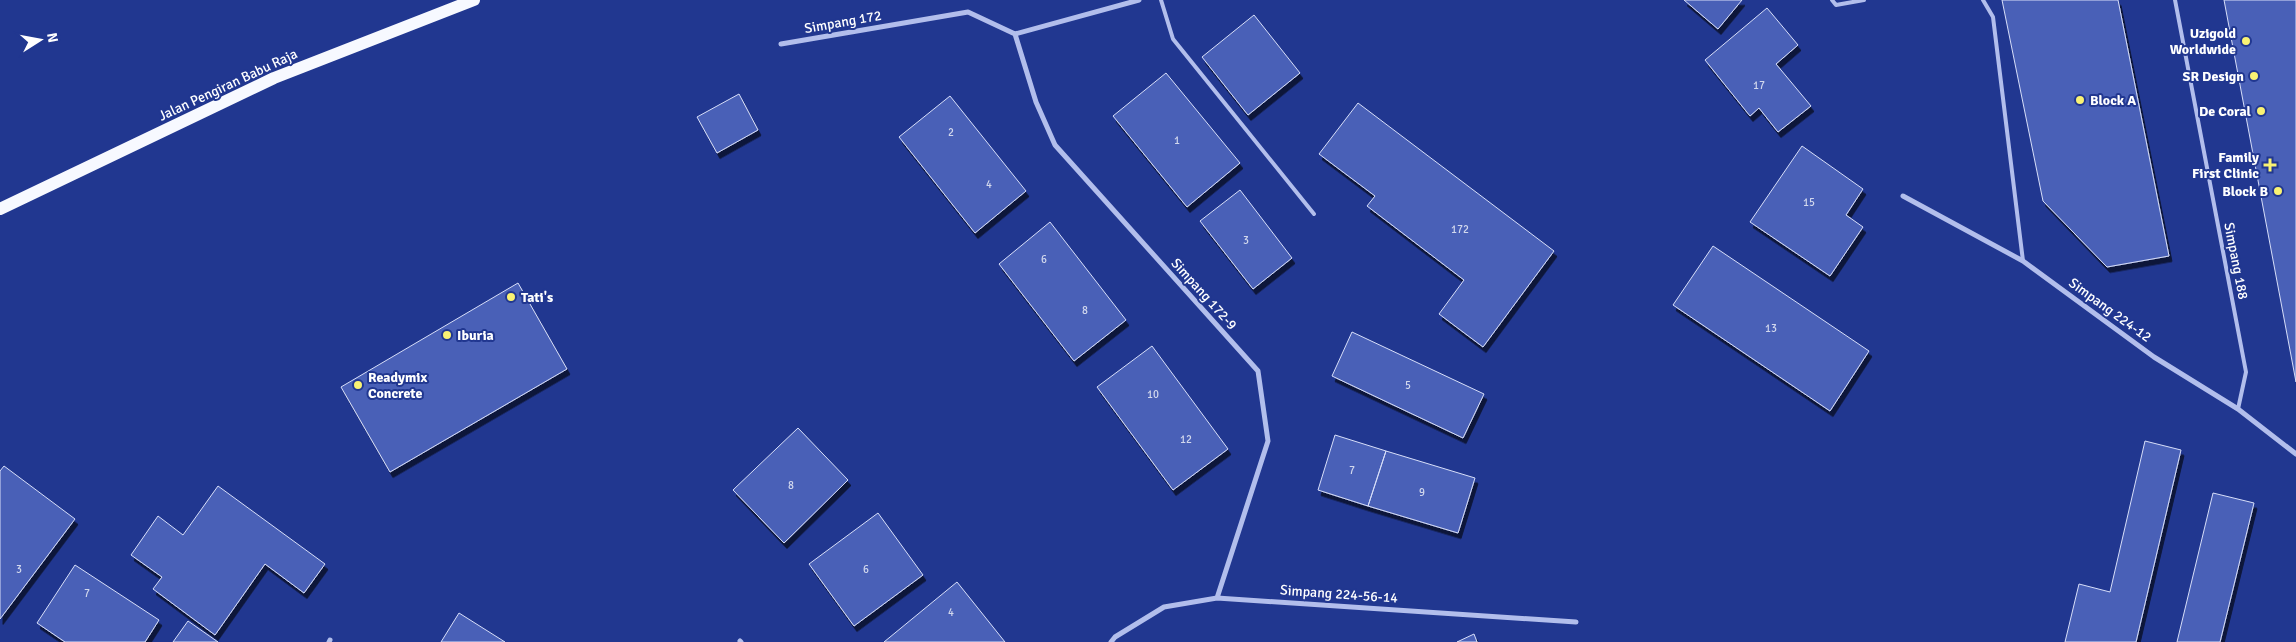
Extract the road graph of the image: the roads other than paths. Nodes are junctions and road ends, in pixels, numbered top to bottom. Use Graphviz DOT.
graph roads {
  1 [pos="474,0"];
  2 [pos="1139,0"];
  3 [pos="1161,0"];
  4 [pos="1832,0"];
  5 [pos="1864,0"];
  6 [pos="1983,0"];
  7 [pos="2175,0"];
  8 [pos="1015,34"];
  9 [pos="781,44"];
  10 [pos="1904,196"];
  11 [pos="0,209"];
  12 [pos="1314,214"];
  13 [pos="2023,260"];
  14 [pos="2238,409"];
  15 [pos="2296,454"];
  16 [pos="1217,598"];
  17 [pos="1576,622"];
  18 [pos="1111,642"];
  1 -- 11 [label="main road, Jalan Pengiran Babu Raja"];
  2 -- 8 [label="street"];
  3 -- 12 [label="lane"];
  4 -- 5 [label="lane"];
  6 -- 13 [label="lane"];
  7 -- 14 [label="lane, Simpang 188"];
  8 -- 9 [label="street, Simpang 172"];
  8 -- 16 [label="street, Simpang 172-9"];
  10 -- 13 [label="street, Simpang 224-12"];
  13 -- 14 [label="street, Simpang 224-12"];
  14 -- 15 [label="street, Simpang 224-12"];
  16 -- 17 [label="street, Simpang 224-56-14"];
  16 -- 18 [label="street, Simpang 224-56-14"];
}
